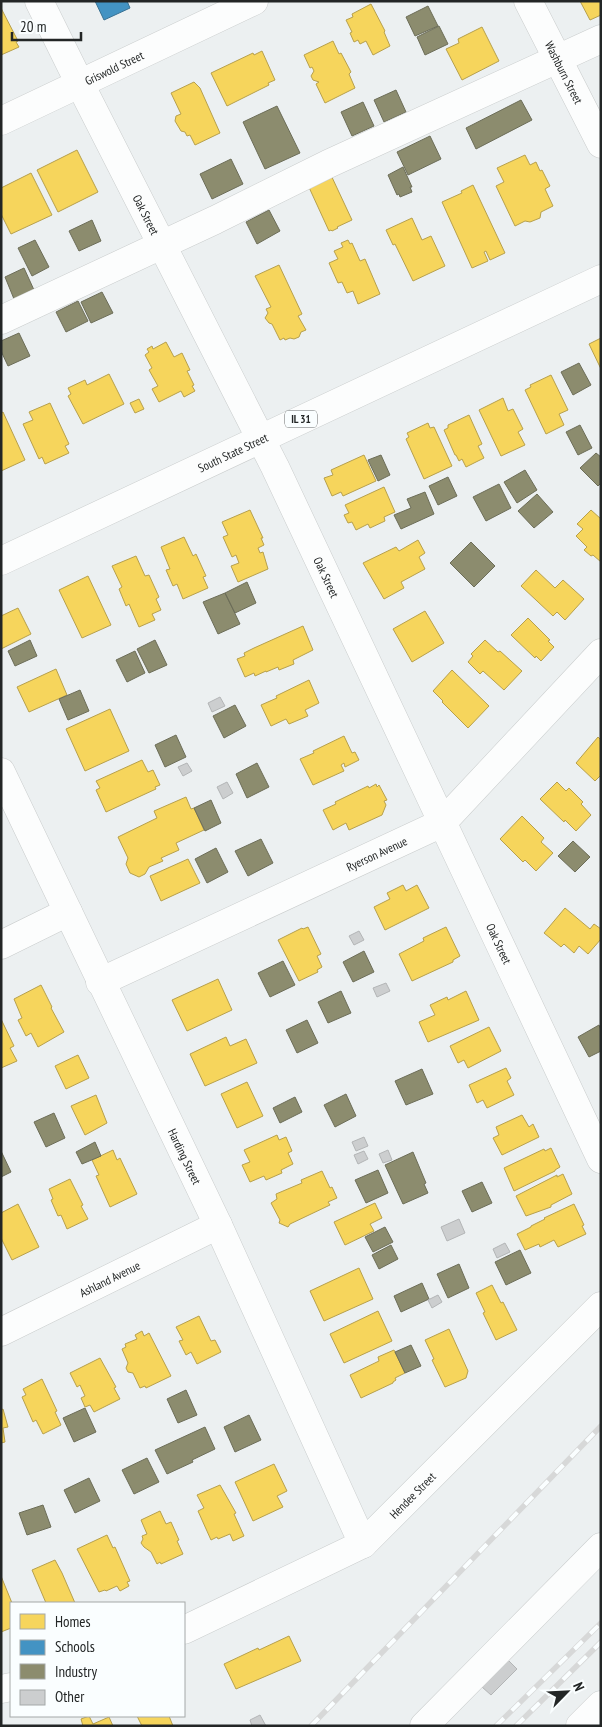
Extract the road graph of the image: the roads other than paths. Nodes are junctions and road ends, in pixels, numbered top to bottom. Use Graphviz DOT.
graph roads {
  1 [pos="39,1"];
  2 [pos="254,1"];
  3 [pos="528,1"];
  4 [pos="601,39"];
  5 [pos="558,59"];
  6 [pos="80,84"];
  7 [pos="1,121"];
  8 [pos="601,144"];
  9 [pos="161,243"];
  10 [pos="601,279"];
  11 [pos="1,320"];
  12 [pos="260,438"];
  13 [pos="1,561"];
  14 [pos="601,653"];
  15 [pos="1,772"];
  16 [pos="442,823"];
  17 [pos="68,912"];
  18 [pos="1,945"];
  19 [pos="100,982"];
  20 [pos="601,1159"];
  21 [pos="218,1225"];
  22 [pos="601,1306"];
  23 [pos="1,1332"];
  24 [pos="363,1544"];
  25 [pos="601,1547"];
  26 [pos="185,1630"];
  27 [pos="601,1705"];
  28 [pos="424,1726"];
  29 [pos="580,1726"];
  1 -- 6 [label="street, Oak Street"];
  2 -- 6 [label="street, Griswold Street"];
  3 -- 5 [label="street, Washburn Street"];
  4 -- 5 [label="street"];
  5 -- 8 [label="street, Washburn Street"];
  5 -- 9 [label="street"];
  6 -- 7 [label="street, Griswold Street"];
  6 -- 9 [label="street, Oak Street"];
  9 -- 11 [label="street"];
  9 -- 12 [label="street, Oak Street"];
  10 -- 12 [label="street, South State Street / IL 31"];
  12 -- 13 [label="street, South State Street / IL 31"];
  12 -- 16 [label="street, Oak Street"];
  14 -- 16 [label="street, Ryerson Avenue"];
  15 -- 17 [label="street, Harding Street"];
  16 -- 19 [label="street, Ryerson Avenue"];
  16 -- 20 [label="street, Oak Street"];
  17 -- 18 [label="street"];
  17 -- 19 [label="street, Harding Street"];
  19 -- 21 [label="street, Harding Street"];
  21 -- 23 [label="street, Ashland Avenue"];
  21 -- 24 [label="street, Harding Street"];
  22 -- 24 [label="street, Hendee Street"];
  24 -- 26 [label="street, Hendee Street"];
  25 -- 28 [label="street"];
  27 -- 29 [label="street"];
}
